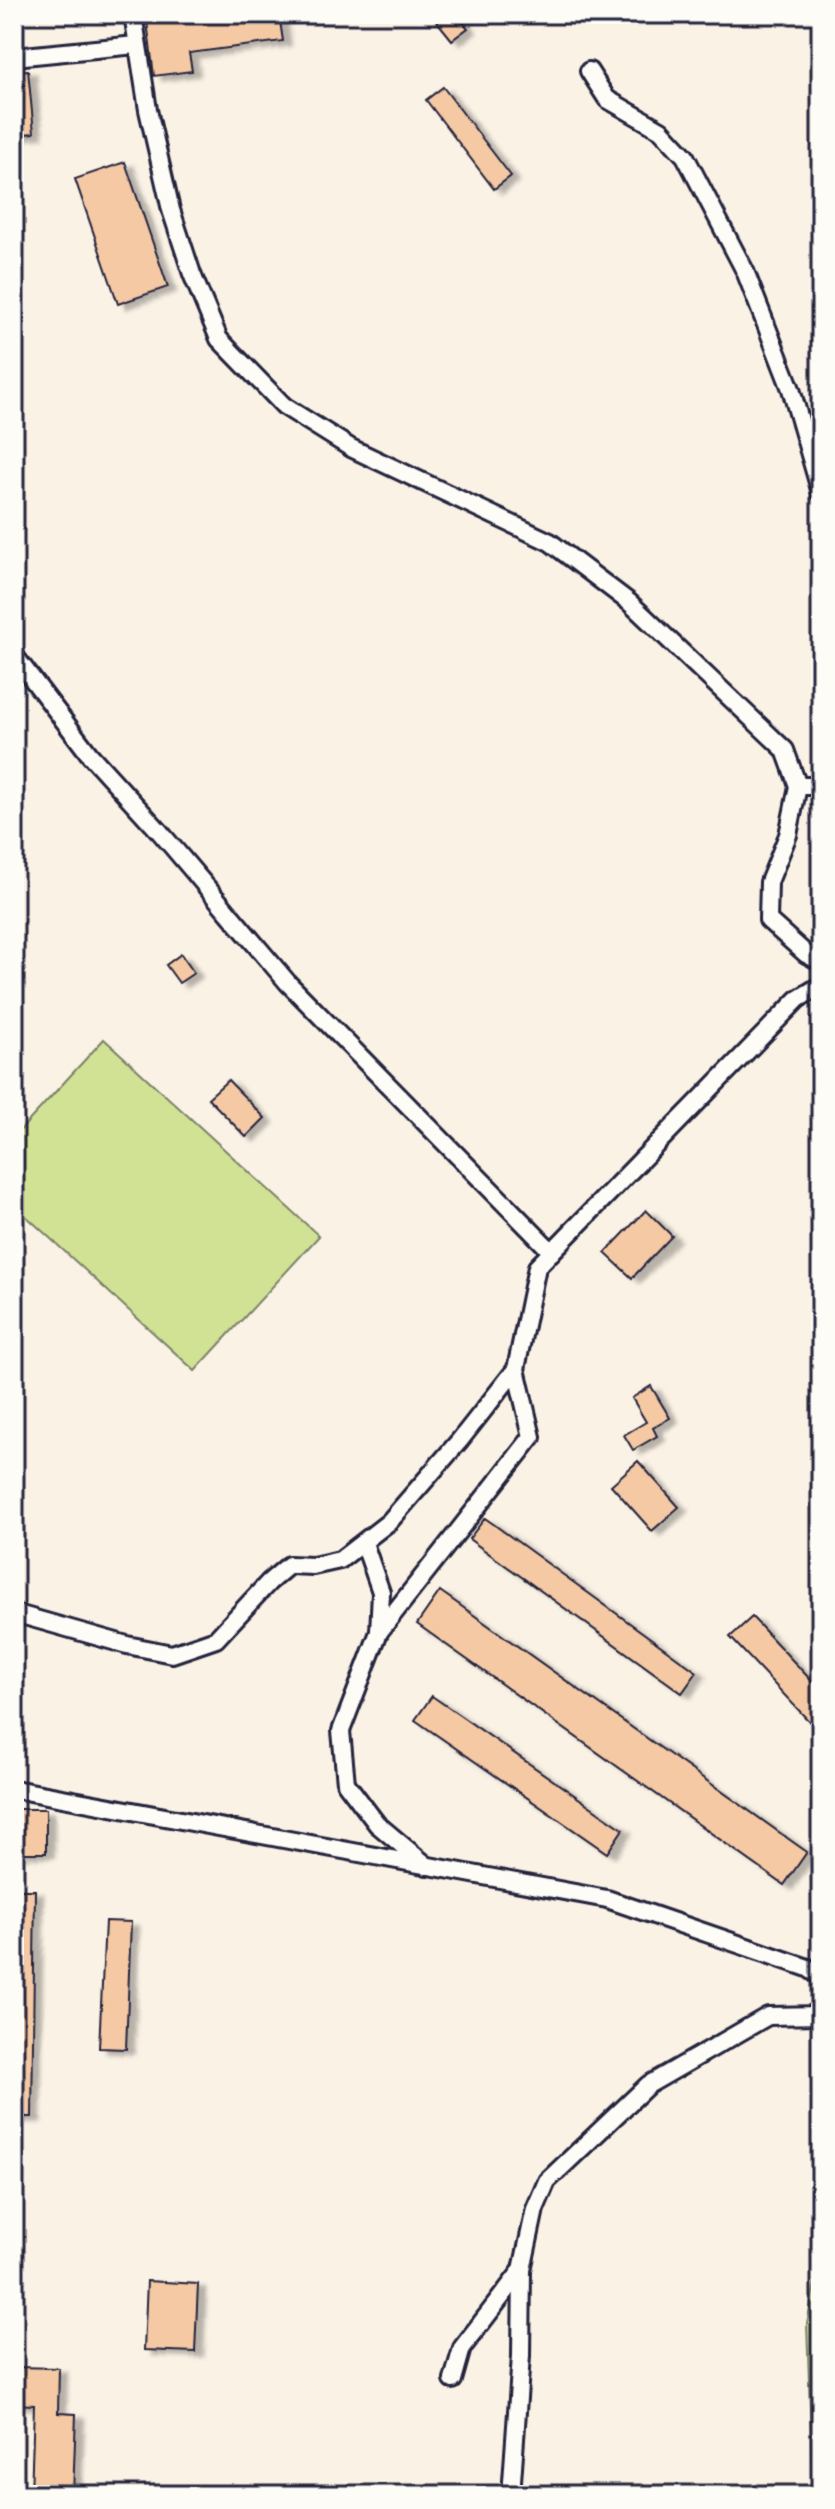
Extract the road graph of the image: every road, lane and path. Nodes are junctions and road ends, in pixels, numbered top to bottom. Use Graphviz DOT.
graph roads {
  1 [pos="133,14"];
  2 [pos="136,45"];
  3 [pos="14,57"];
  4 [pos="589,71"];
  5 [pos="821,493"];
  6 [pos="14,655"];
  7 [pos="821,782"];
  8 [pos="798,786"];
  9 [pos="821,962"];
  10 [pos="821,985"];
  11 [pos="552,1252"];
  12 [pos="516,1369"];
  13 [pos="364,1543"];
  14 [pos="14,1613"];
  15 [pos="379,1632"];
  16 [pos="14,1789"];
  17 [pos="428,1867"];
  18 [pos="821,1977"];
  19 [pos="821,2015"];
  20 [pos="522,2270"];
  21 [pos="453,2380"];
  22 [pos="511,2495"];
  1 -- 2 [label="street"];
  2 -- 3 [label="street"];
  2 -- 8 [label="street"];
  4 -- 5 [label="street"];
  6 -- 11 [label="street"];
  7 -- 8 [label="street"];
  8 -- 9 [label="street"];
  10 -- 11 [label="street"];
  11 -- 12 [label="street"];
  12 -- 13 [label="street"];
  12 -- 15 [label="street"];
  13 -- 14 [label="street"];
  13 -- 15 [label="street"];
  15 -- 17 [label="street"];
  16 -- 17 [label="street"];
  17 -- 18 [label="street"];
  19 -- 20 [label="street"];
  20 -- 21 [label="street"];
  20 -- 22 [label="street"];
}
